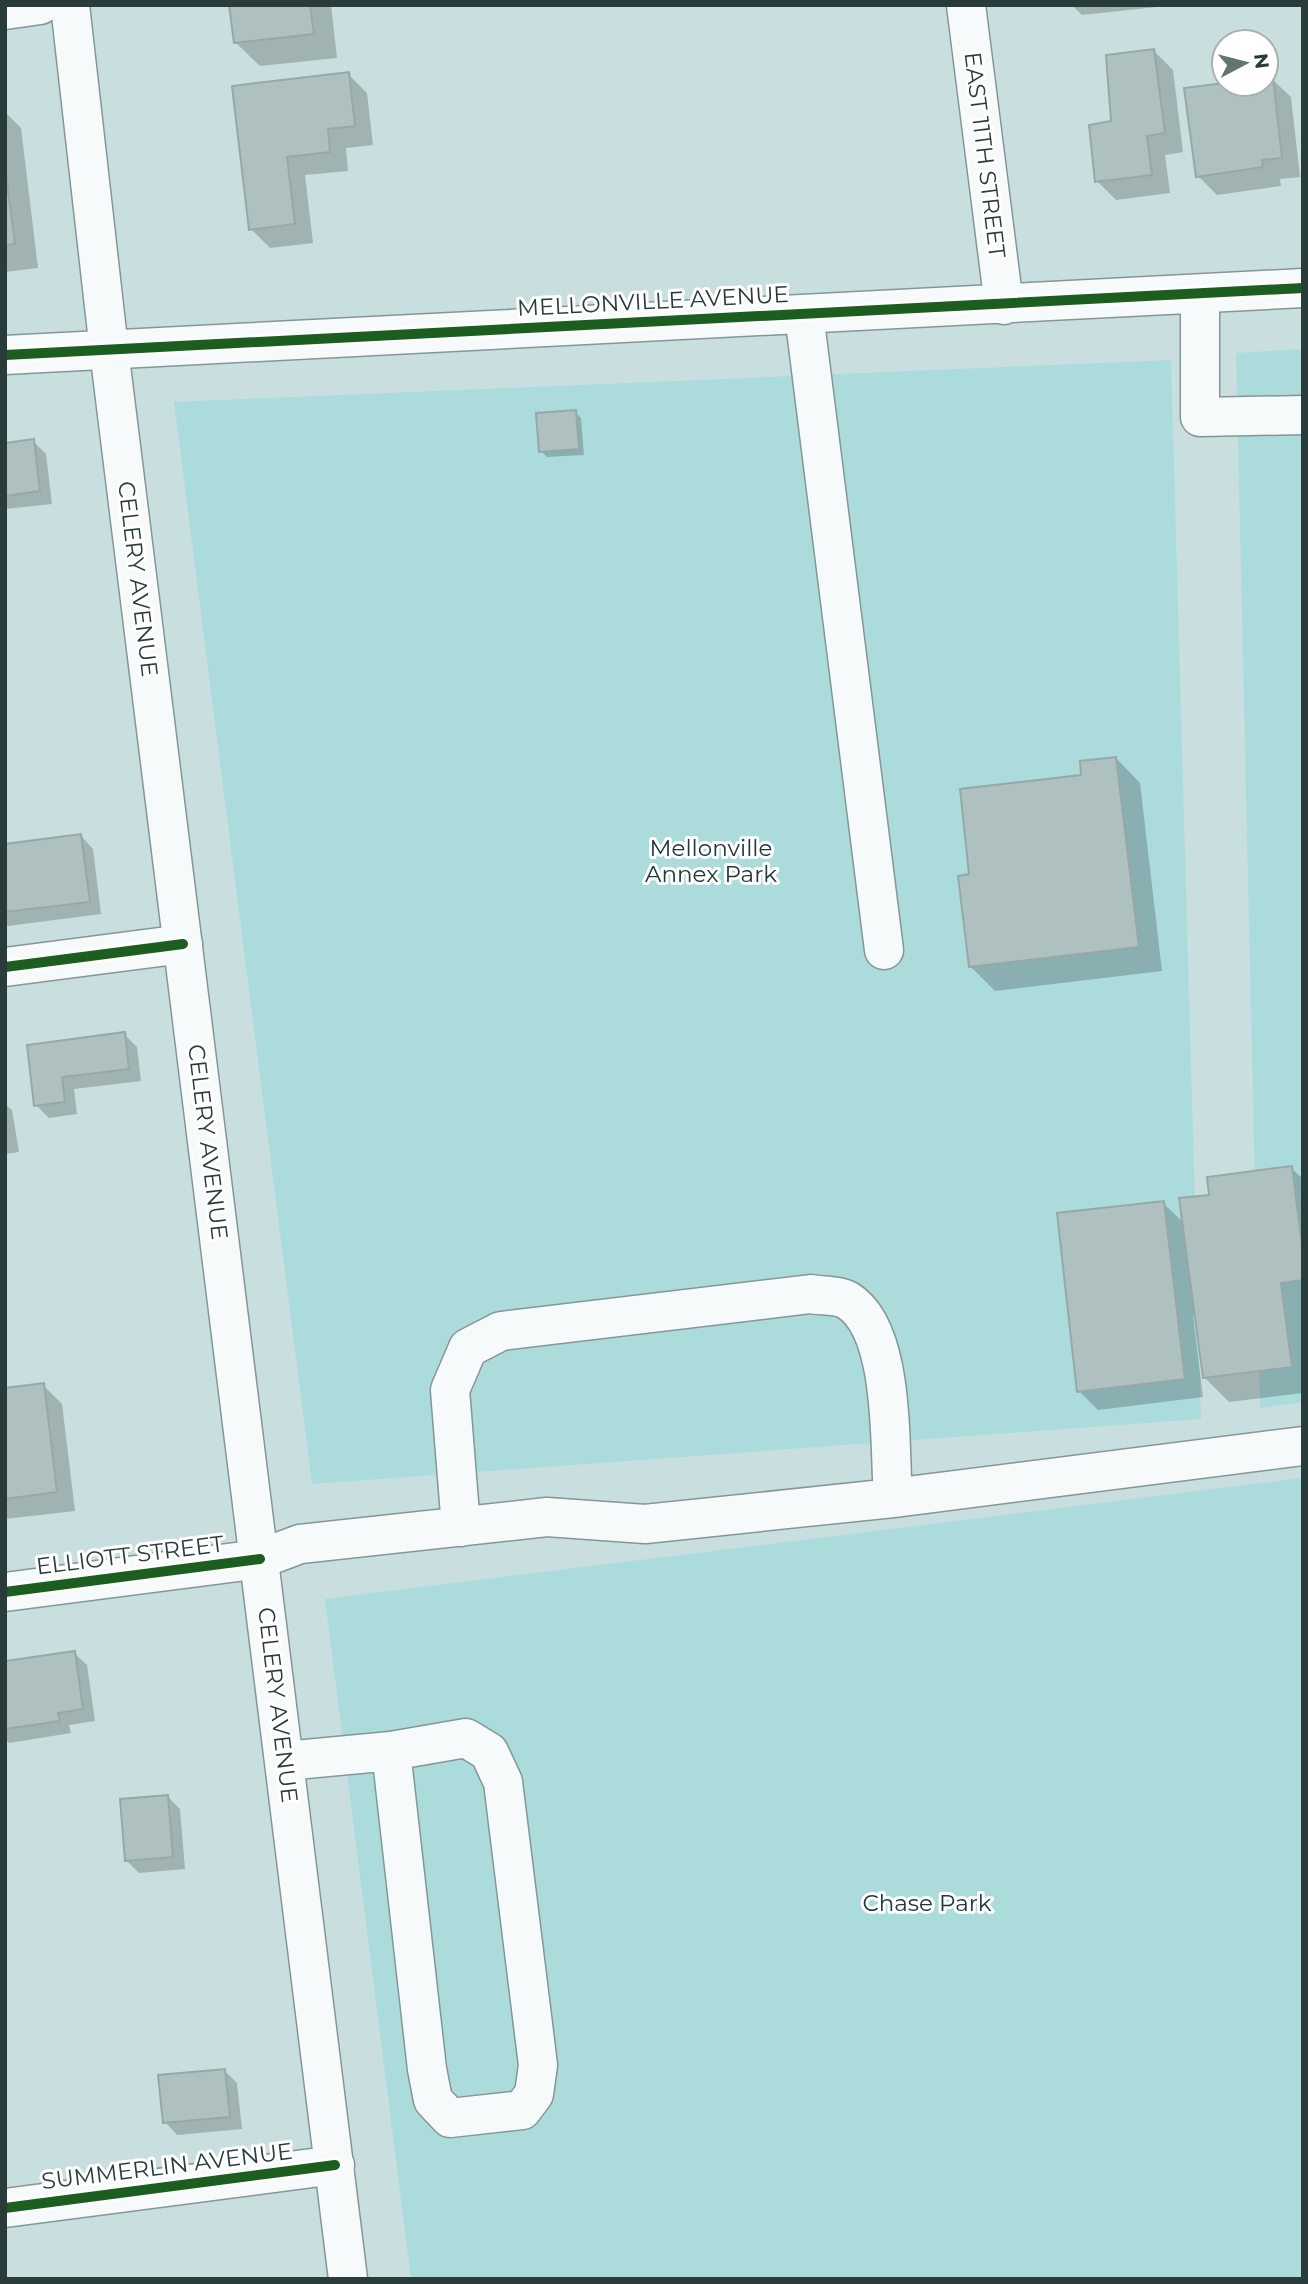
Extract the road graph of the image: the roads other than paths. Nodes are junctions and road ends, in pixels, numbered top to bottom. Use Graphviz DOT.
graph roads {
  1 [pos="40,5"];
  2 [pos="70,5"];
  3 [pos="965,5"];
  4 [pos="5,10"];
  5 [pos="1303,288"];
  6 [pos="1200,294"];
  7 [pos="1004,304"];
  8 [pos="804,314"];
  9 [pos="109,350"];
  10 [pos="5,355"];
  11 [pos="1303,415"];
  12 [pos="183,944"];
  13 [pos="884,950"];
  14 [pos="5,967"];
  15 [pos="1303,1447"];
  16 [pos="893,1498"];
  17 [pos="461,1527"];
  18 [pos="260,1559"];
  19 [pos="5,1592"];
  20 [pos="391,1751"];
  21 [pos="285,1761"];
  22 [pos="335,2165"];
  23 [pos="5,2208"];
  24 [pos="348,2279"];
  1 -- 4 [label="street"];
  2 -- 9 [label="street, CELERY AVENUE"];
  3 -- 7 [label="street, EAST 11TH STREET"];
  5 -- 6 [label="street, MELLONVILLE AVENUE"];
  6 -- 7 [label="street, MELLONVILLE AVENUE"];
  6 -- 11 [label="street"];
  7 -- 8 [label="street, MELLONVILLE AVENUE"];
  8 -- 9 [label="street, MELLONVILLE AVENUE"];
  8 -- 13 [label="street"];
  9 -- 10 [label="street, MELLONVILLE AVENUE"];
  9 -- 12 [label="street, CELERY AVENUE"];
  12 -- 14 [label="street"];
  12 -- 18 [label="street, CELERY AVENUE"];
  15 -- 16 [label="street, ELLIOTT STREET"];
  16 -- 17 [label="street, ELLIOTT STREET"];
  16 -- 17 [label="street"];
  17 -- 18 [label="street, ELLIOTT STREET"];
  18 -- 19 [label="street, ELLIOTT STREET"];
  18 -- 21 [label="street, CELERY AVENUE"];
  20 -- 20 [label="street"];
  20 -- 21 [label="street"];
  21 -- 22 [label="street, CELERY AVENUE"];
  22 -- 23 [label="street, SUMMERLIN AVENUE"];
  22 -- 24 [label="street, CELERY AVENUE"];
}
